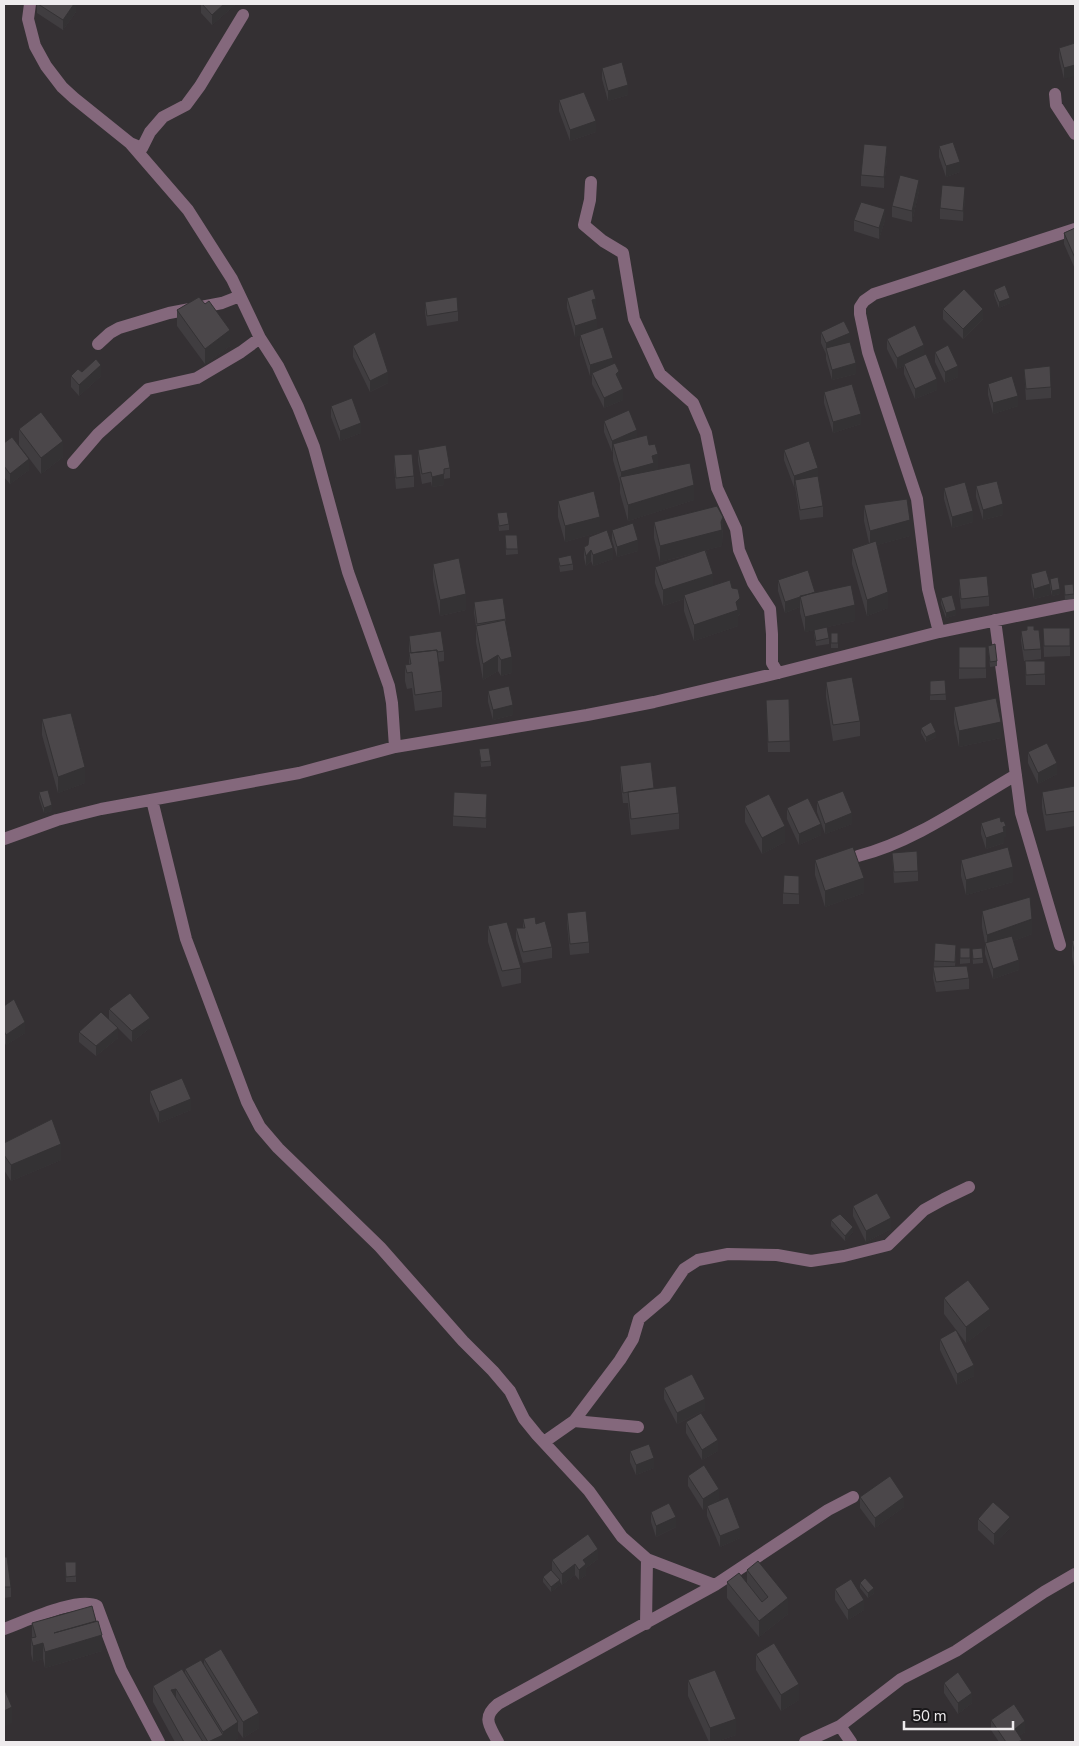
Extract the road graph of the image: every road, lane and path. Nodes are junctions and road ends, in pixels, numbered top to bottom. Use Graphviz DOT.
graph roads {
  1 [pos="30,4"];
  2 [pos="243,16"];
  3 [pos="1055,94"];
  4 [pos="1075,134"];
  5 [pos="130,143"];
  6 [pos="591,182"];
  7 [pos="1075,229"];
  8 [pos="240,296"];
  9 [pos="260,338"];
  10 [pos="98,344"];
  11 [pos="73,464"];
  12 [pos="1075,604"];
  13 [pos="995,620"];
  14 [pos="939,632"];
  15 [pos="778,673"];
  16 [pos="395,747"];
  17 [pos="1016,775"];
  18 [pos="152,800"];
  19 [pos="4,839"];
  20 [pos="858,856"];
  21 [pos="1060,945"];
  22 [pos="969,1187"];
  23 [pos="574,1421"];
  24 [pos="638,1428"];
  25 [pos="544,1442"];
  26 [pos="853,1498"];
  27 [pos="647,1559"];
  28 [pos="1075,1574"];
  29 [pos="715,1585"];
  30 [pos="646,1624"];
  31 [pos="4,1629"];
  32 [pos="840,1726"];
  33 [pos="159,1742"];
  34 [pos="498,1742"];
  35 [pos="805,1742"];
  36 [pos="851,1742"];
  1 -- 5 [label="street"];
  2 -- 5 [label="street"];
  3 -- 4 [label="street"];
  5 -- 8 [label="street"];
  6 -- 15 [label="street"];
  7 -- 14 [label="street"];
  8 -- 9 [label="street"];
  8 -- 10 [label="street"];
  9 -- 11 [label="street"];
  9 -- 16 [label="street"];
  12 -- 13 [label="street"];
  13 -- 14 [label="street"];
  13 -- 17 [label="street"];
  14 -- 15 [label="street"];
  15 -- 16 [label="street"];
  16 -- 18 [label="street"];
  17 -- 20 [label="street"];
  17 -- 21 [label="street"];
  18 -- 19 [label="street"];
  18 -- 25 [label="street"];
  22 -- 23 [label="street"];
  23 -- 24 [label="street"];
  23 -- 25 [label="street"];
  25 -- 27 [label="street"];
  26 -- 29 [label="street"];
  27 -- 29 [label="street"];
  27 -- 30 [label="street"];
  28 -- 32 [label="street"];
  29 -- 30 [label="street"];
  30 -- 34 [label="street"];
  31 -- 33 [label="street"];
  32 -- 35 [label="street"];
  32 -- 36 [label="street"];
}
